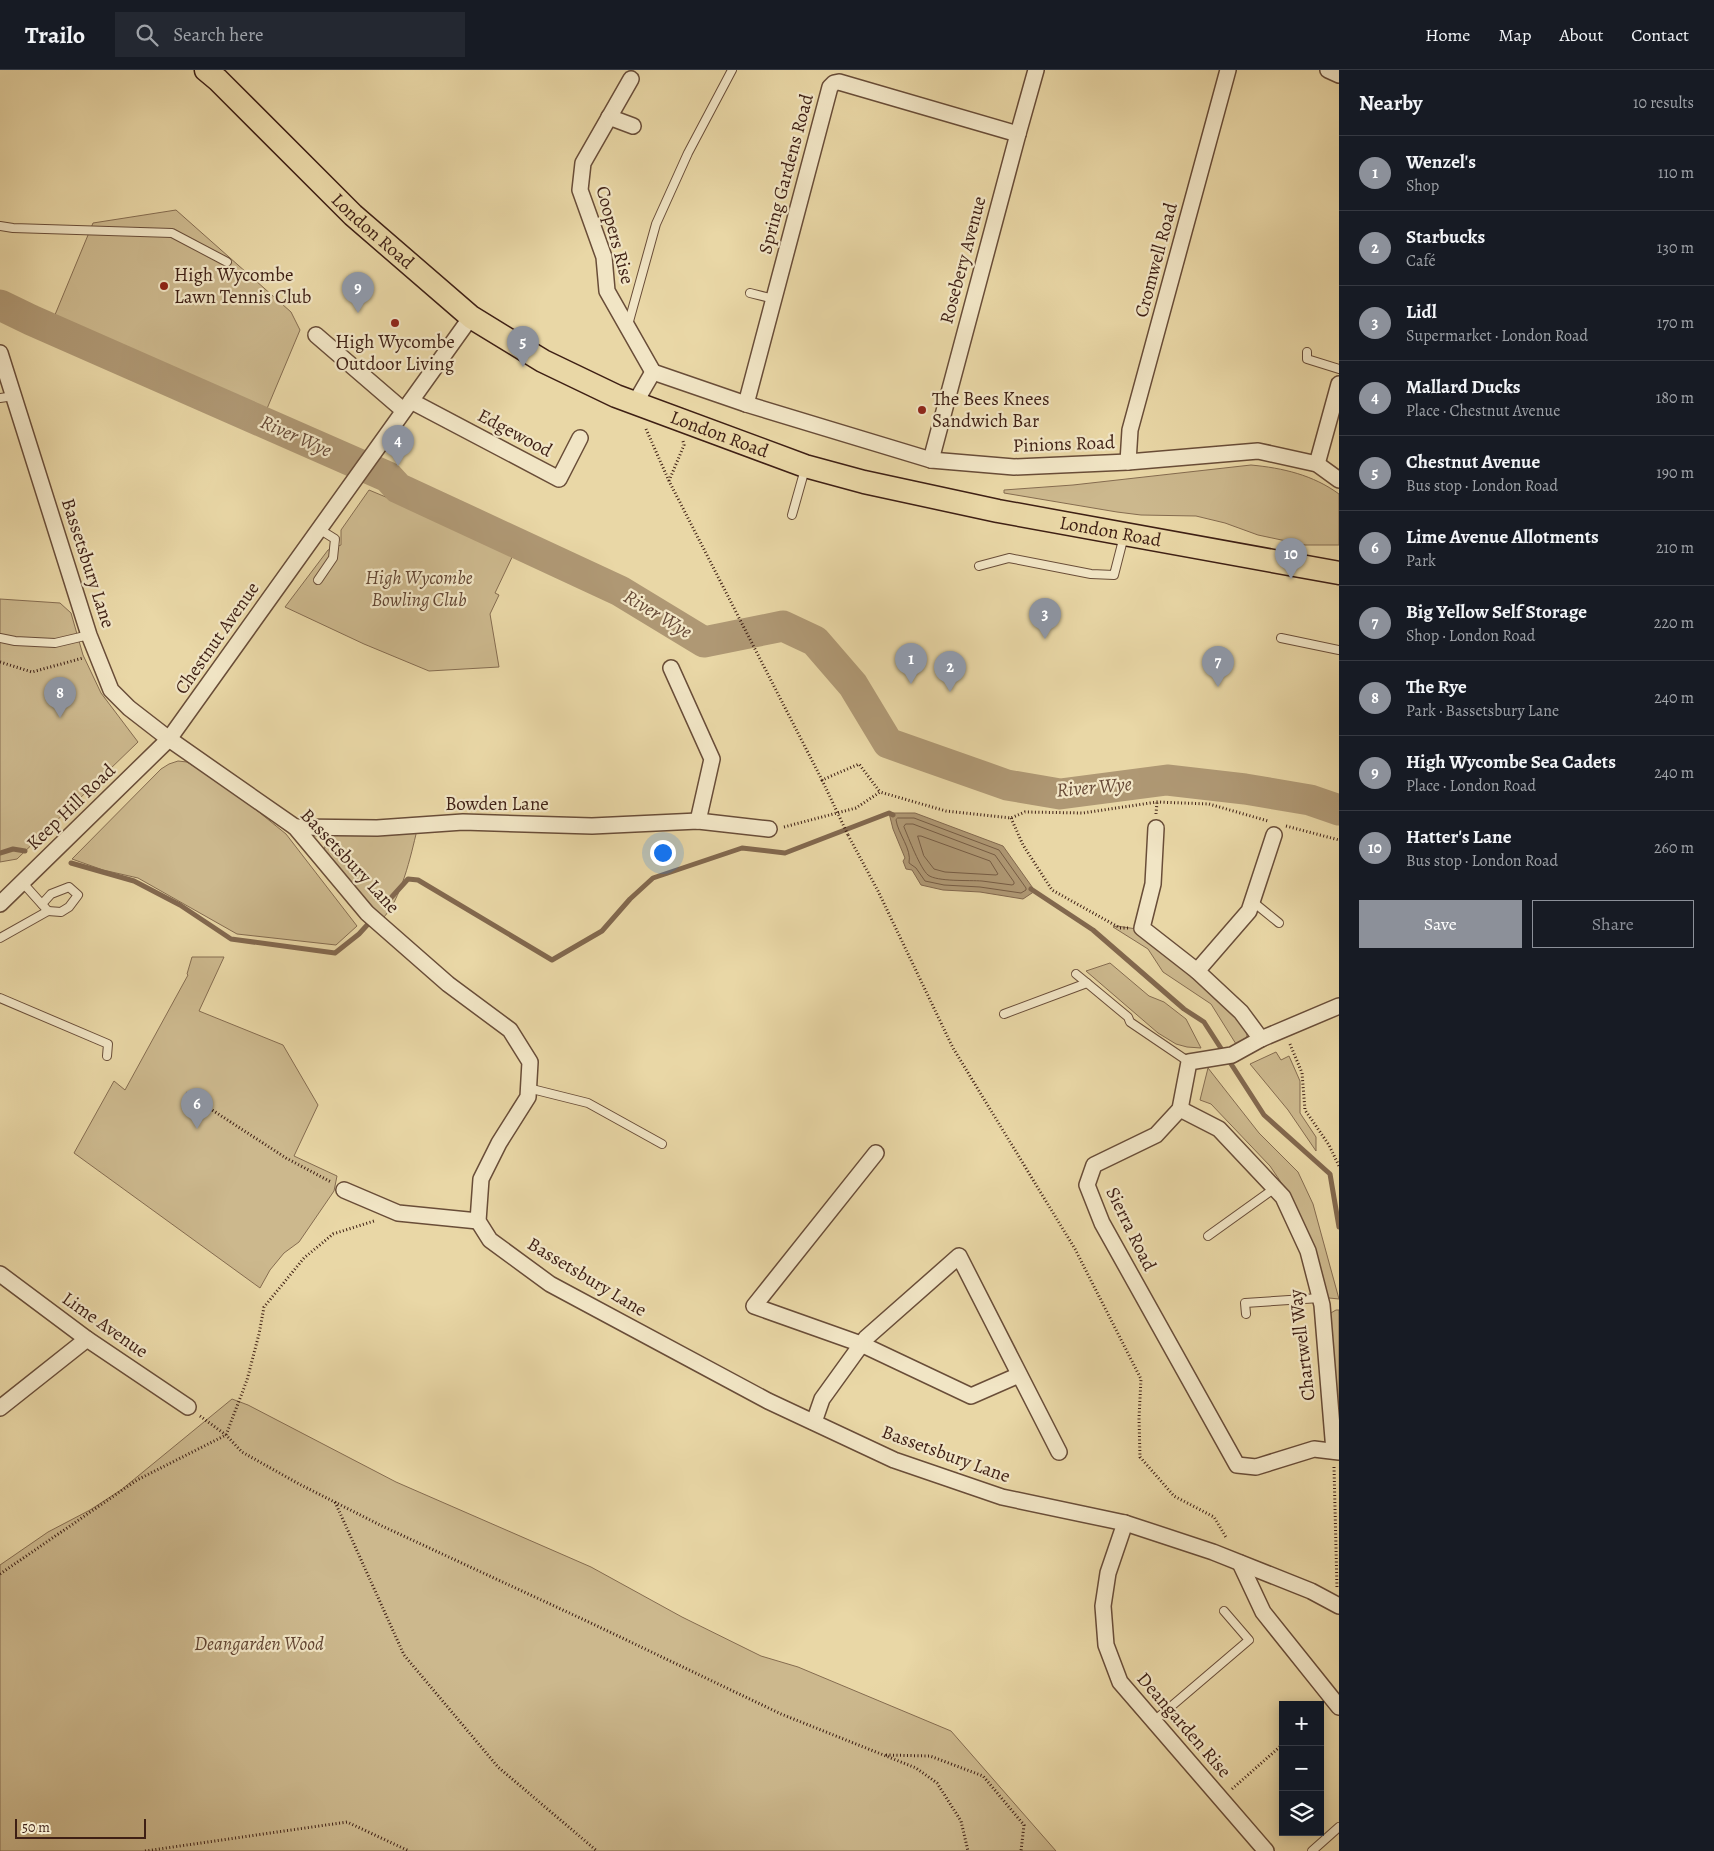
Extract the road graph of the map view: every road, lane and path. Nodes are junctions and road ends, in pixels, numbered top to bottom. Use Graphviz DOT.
graph roads {
  1 [pos="206,70"];
  2 [pos="732,70"];
  3 [pos="1036,70"];
  4 [pos="1228,70"];
  5 [pos="1328,70"];
  6 [pos="1339,75"];
  7 [pos="841,76"];
  8 [pos="630,79"];
  9 [pos="609,117"];
  10 [pos="633,126"];
  11 [pos="1018,134"];
  12 [pos="0,226"];
  13 [pos="227,262"];
  14 [pos="750,293"];
  15 [pos="774,299"];
  16 [pos="470,317"];
  17 [pos="628,325"];
  18 [pos="316,335"];
  19 [pos="1307,352"];
  20 [pos="0,353"];
  21 [pos="1339,369"];
  22 [pos="654,372"];
  23 [pos="1339,384"];
  24 [pos="7,397"];
  25 [pos="635,403"];
  26 [pos="746,404"];
  27 [pos="407,405"];
  28 [pos="680,420"];
  29 [pos="580,438"];
  30 [pos="931,460"];
  31 [pos="1128,462"];
  32 [pos="1317,464"];
  33 [pos="806,466"];
  34 [pos="1339,480"];
  35 [pos="669,481"];
  36 [pos="792,515"];
  37 [pos="319,529"];
  38 [pos="1124,535"];
  39 [pos="979,566"];
  40 [pos="1339,573"];
  41 [pos="318,580"];
  42 [pos="89,635"];
  43 [pos="0,638"];
  44 [pos="1281,638"];
  45 [pos="1339,650"];
  46 [pos="97,654"];
  47 [pos="0,662"];
  48 [pos="671,668"];
  49 [pos="169,739"];
  50 [pos="822,780"];
  51 [pos="880,792"];
  52 [pos="1011,818"];
  53 [pos="698,821"];
  54 [pos="295,827"];
  55 [pos="1156,828"];
  56 [pos="769,829"];
  57 [pos="1274,836"];
  58 [pos="1339,840"];
  59 [pos="22,882"];
  60 [pos="1252,901"];
  61 [pos="0,904"];
  62 [pos="42,904"];
  63 [pos="48,911"];
  64 [pos="1279,923"];
  65 [pos="1142,928"];
  66 [pos="0,938"];
  67 [pos="1197,971"];
  68 [pos="1076,974"];
  69 [pos="1087,983"];
  70 [pos="0,998"];
  71 [pos="1339,1006"];
  72 [pos="1004,1014"];
  73 [pos="1283,1030"];
  74 [pos="1261,1039"];
  75 [pos="106,1056"];
  76 [pos="1188,1062"];
  77 [pos="528,1088"];
  78 [pos="186,1093"];
  79 [pos="1180,1108"];
  80 [pos="662,1144"];
  81 [pos="876,1153"];
  82 [pos="1339,1166"];
  83 [pos="1275,1188"];
  84 [pos="344,1190"];
  85 [pos="398,1213"];
  86 [pos="478,1221"];
  87 [pos="1208,1236"];
  88 [pos="0,1274"];
  89 [pos="1320,1298"];
  90 [pos="1246,1314"];
  91 [pos="87,1339"];
  92 [pos="861,1344"];
  93 [pos="1020,1375"];
  94 [pos="188,1407"];
  95 [pos="0,1408"];
  96 [pos="814,1422"];
  97 [pos="226,1435"];
  98 [pos="1336,1451"];
  99 [pos="1059,1452"];
  100 [pos="335,1502"];
  101 [pos="1126,1523"];
  102 [pos="1240,1563"];
  103 [pos="0,1574"];
  104 [pos="1338,1605"];
  105 [pos="1224,1611"];
  106 [pos="1339,1707"];
  107 [pos="1154,1721"];
  108 [pos="1281,1746"];
  109 [pos="883,1755"];
  110 [pos="1231,1789"];
  111 [pos="1339,1827"];
  112 [pos="155,1850"];
  113 [pos="145,1851"];
  114 [pos="409,1851"];
  115 [pos="597,1851"];
  116 [pos="968,1851"];
  117 [pos="1021,1851"];
  118 [pos="1266,1851"];
  119 [pos="1312,1851"];
  1 -- 16 [label="main road, London Road"];
  2 -- 17 [label="lane"];
  3 -- 11 [label="street, Rosebery Avenue"];
  4 -- 31 [label="street, Cromwell Road"];
  5 -- 6 [label="street"];
  7 -- 11 [label="street, Spring Gardens Road"];
  7 -- 15 [label="street, Spring Gardens Road"];
  8 -- 9 [label="street, Coopers Rise"];
  9 -- 10 [label="street"];
  9 -- 17 [label="street, Coopers Rise"];
  11 -- 30 [label="street, Rosebery Avenue"];
  12 -- 13 [label="lane"];
  14 -- 15 [label="lane"];
  15 -- 26 [label="street, Spring Gardens Road"];
  16 -- 25 [label="main road, London Road"];
  16 -- 27 [label="street, Chestnut Avenue"];
  17 -- 22 [label="street, Coopers Rise"];
  18 -- 27 [label="street"];
  19 -- 21 [label="lane"];
  20 -- 24 [label="street, Bassetsbury Lane"];
  22 -- 25 [label="street"];
  22 -- 26 [label="street, Pinions Road"];
  23 -- 32 [label="street"];
  24 -- 42 [label="street, Bassetsbury Lane"];
  25 -- 28 [label="main road, London Road"];
  25 -- 35 [label="path"];
  26 -- 30 [label="street, Pinions Road"];
  27 -- 29 [label="street, Edgewood"];
  27 -- 37 [label="street, Chestnut Avenue"];
  28 -- 33 [label="main road, London Road"];
  28 -- 35 [label="path"];
  30 -- 31 [label="street, Pinions Road"];
  31 -- 32 [label="street, Pinions Road"];
  32 -- 34 [label="street, Pinions Road"];
  33 -- 36 [label="lane"];
  33 -- 38 [label="main road, London Road"];
  35 -- 50 [label="path"];
  37 -- 41 [label="lane"];
  37 -- 49 [label="street, Chestnut Avenue"];
  38 -- 39 [label="lane"];
  38 -- 40 [label="main road, London Road"];
  42 -- 43 [label="lane"];
  42 -- 46 [label="street, Bassetsbury Lane"];
  44 -- 45 [label="lane"];
  46 -- 47 [label="path"];
  46 -- 49 [label="street, Bassetsbury Lane"];
  48 -- 53 [label="street"];
  49 -- 54 [label="street, Bassetsbury Lane"];
  49 -- 59 [label="street, Keep Hill Road"];
  50 -- 51 [label="path"];
  50 -- 102 [label="path, bridge"];
  51 -- 52 [label="path"];
  51 -- 56 [label="path"];
  52 -- 58 [label="path"];
  52 -- 65 [label="path"];
  53 -- 54 [label="street, Bowden Lane"];
  53 -- 56 [label="street, Bowden Lane"];
  54 -- 77 [label="street, Bassetsbury Lane"];
  55 -- 65 [label="street"];
  57 -- 60 [label="street"];
  59 -- 61 [label="street, Keep Hill Road"];
  59 -- 62 [label="lane"];
  60 -- 64 [label="lane"];
  60 -- 67 [label="street"];
  62 -- 63 [label="lane"];
  62 -- 63 [label="lane"];
  63 -- 66 [label="lane"];
  65 -- 67 [label="street"];
  67 -- 74 [label="street"];
  68 -- 69 [label="lane"];
  69 -- 72 [label="lane"];
  69 -- 76 [label="lane"];
  70 -- 75 [label="lane"];
  71 -- 73 [label="street"];
  73 -- 74 [label="street"];
  73 -- 82 [label="path"];
  74 -- 76 [label="street"];
  76 -- 79 [label="street"];
  77 -- 80 [label="lane"];
  77 -- 86 [label="street, Bassetsbury Lane"];
  78 -- 84 [label="path"];
  79 -- 83 [label="street, Chartwell Way"];
  79 -- 98 [label="street, Sierra Road"];
  81 -- 92 [label="street"];
  83 -- 87 [label="lane"];
  83 -- 89 [label="street, Chartwell Way"];
  84 -- 85 [label="street"];
  85 -- 86 [label="street"];
  85 -- 97 [label="path"];
  86 -- 96 [label="street, Bassetsbury Lane"];
  88 -- 91 [label="street, Lime Avenue"];
  89 -- 90 [label="lane"];
  89 -- 98 [label="street, Chartwell Way"];
  91 -- 94 [label="street, Lime Avenue"];
  91 -- 95 [label="street"];
  92 -- 93 [label="street"];
  92 -- 93 [label="street"];
  92 -- 96 [label="street"];
  93 -- 99 [label="street"];
  94 -- 97 [label="path"];
  96 -- 101 [label="street, Bassetsbury Lane"];
  97 -- 100 [label="path"];
  97 -- 103 [label="path"];
  98 -- 104 [label="path"];
  100 -- 109 [label="path"];
  100 -- 115 [label="path"];
  101 -- 102 [label="street, Bassetsbury Lane"];
  101 -- 107 [label="street, Deangarden Rise"];
  102 -- 104 [label="street, Bassetsbury Lane"];
  102 -- 106 [label="street"];
  105 -- 107 [label="lane"];
  107 -- 118 [label="street, Deangarden Rise"];
  108 -- 110 [label="path"];
  109 -- 116 [label="path"];
  109 -- 117 [label="path"];
  111 -- 119 [label="lane"];
  112 -- 113 [label="path"];
  112 -- 114 [label="path"];
}
